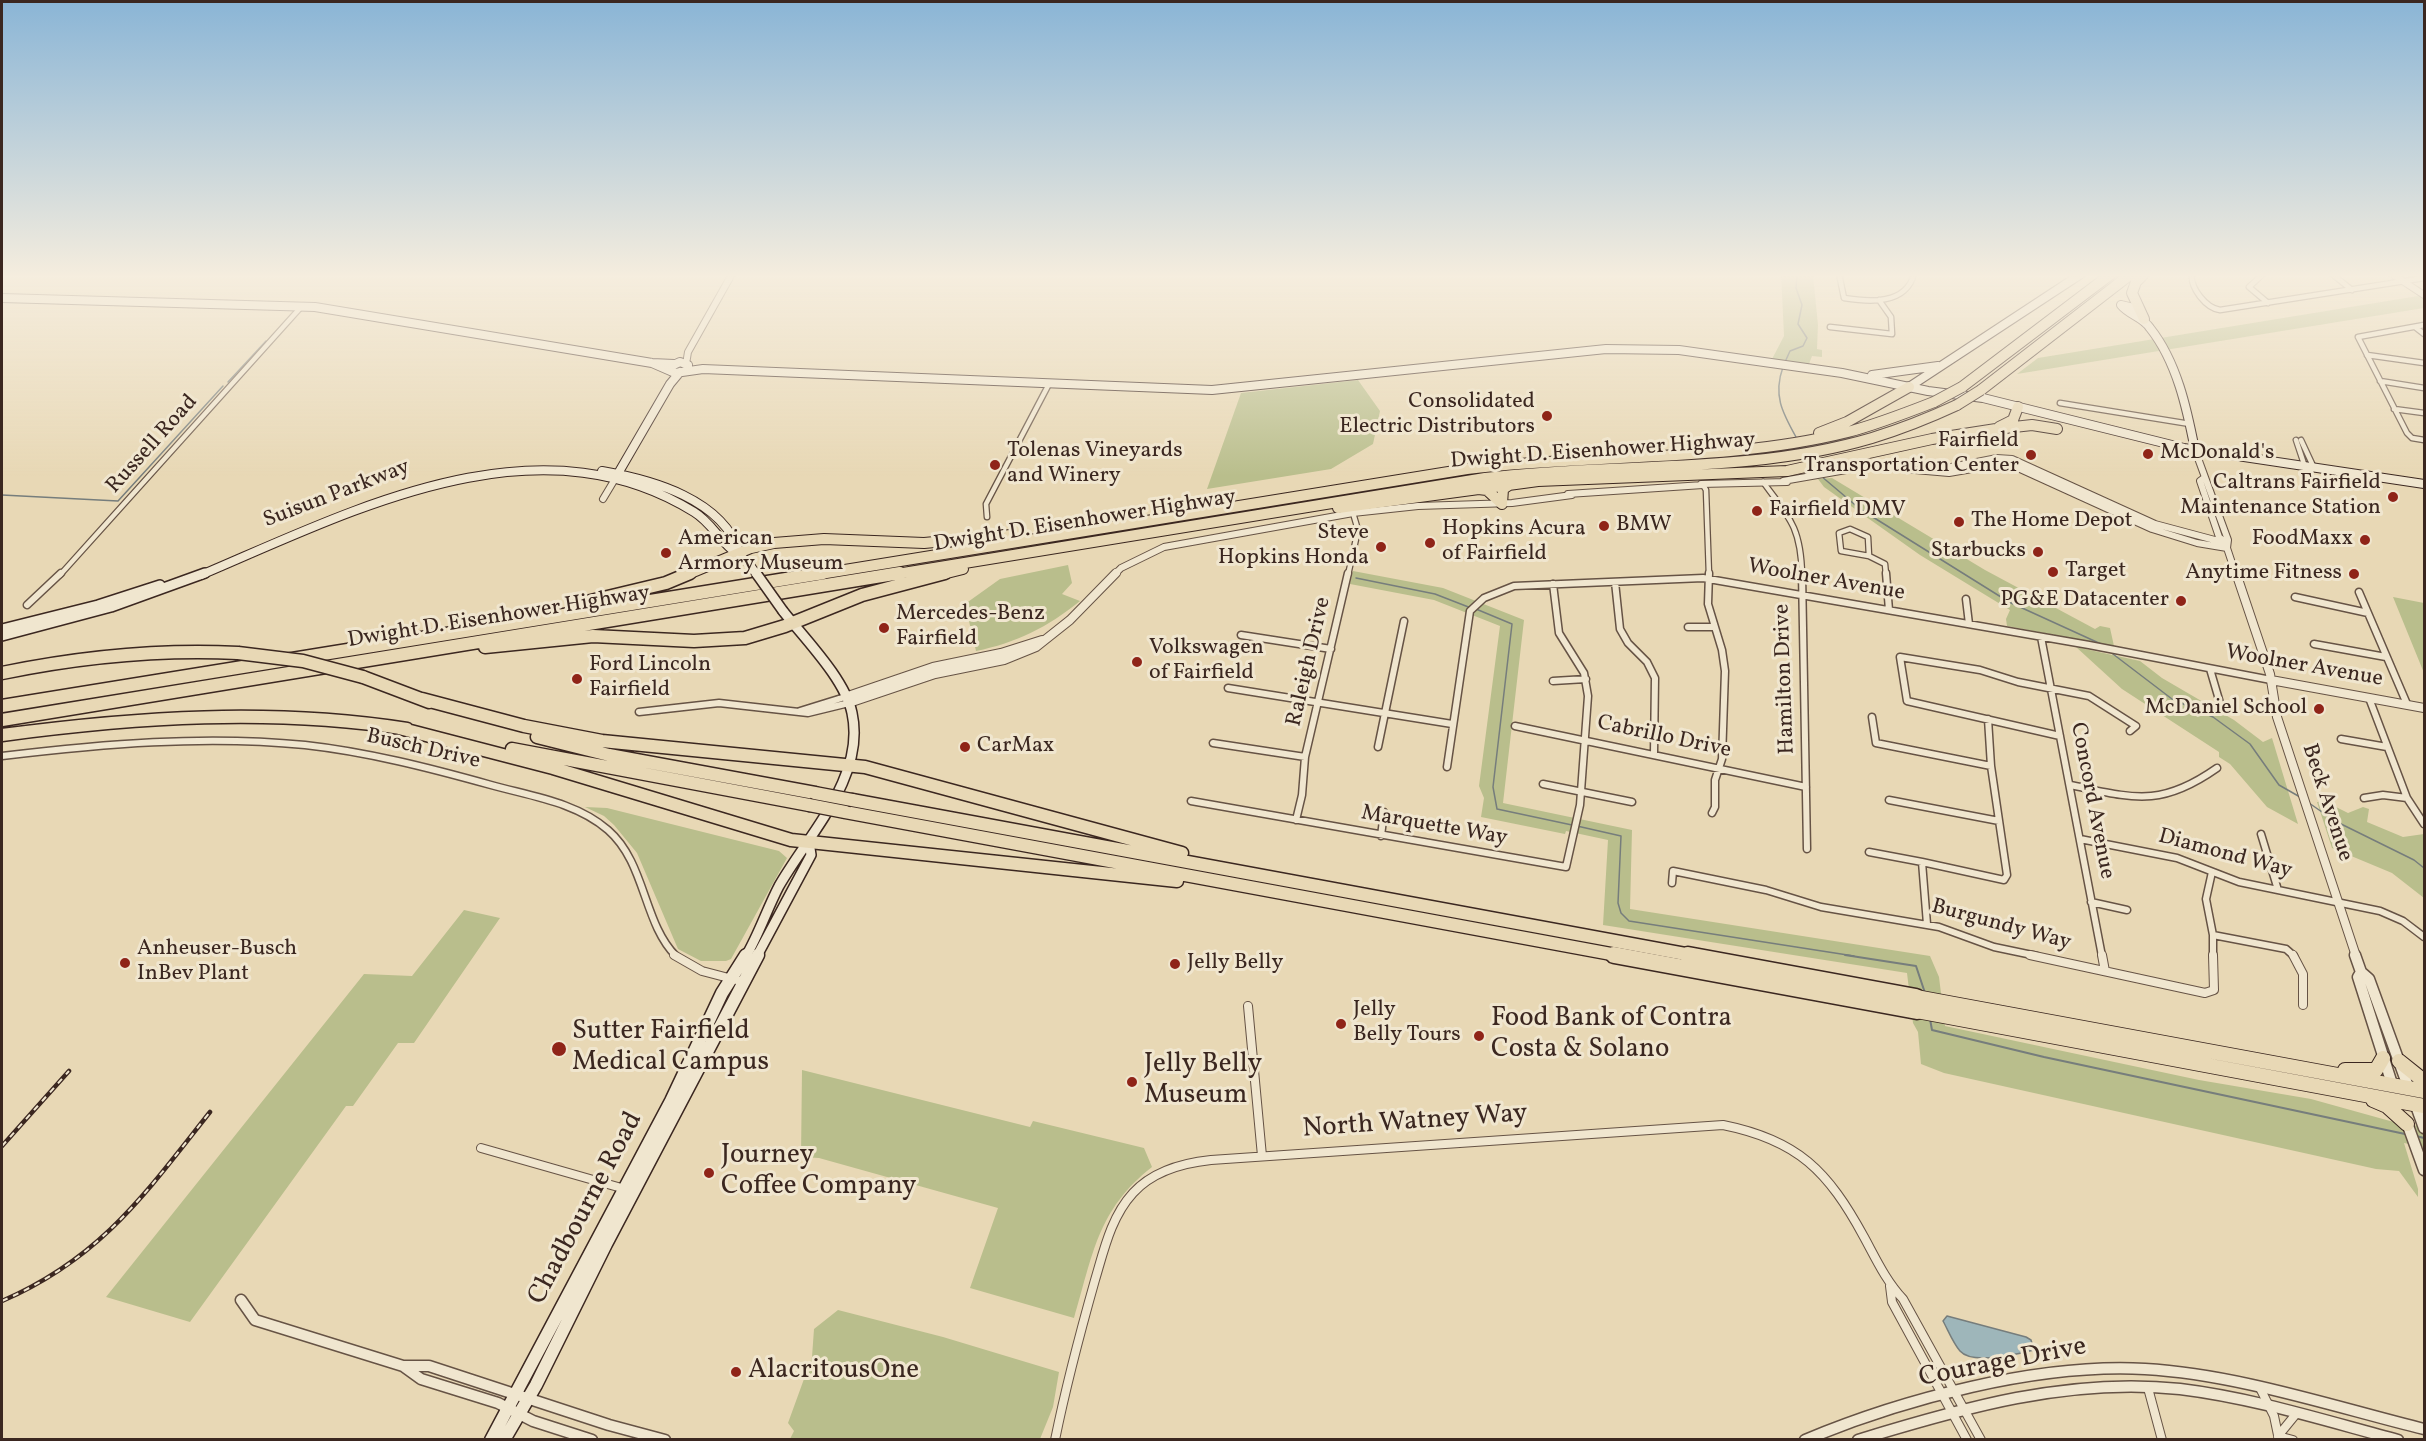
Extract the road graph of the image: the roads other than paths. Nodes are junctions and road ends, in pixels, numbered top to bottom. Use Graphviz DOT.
graph roads {
  1 [pos="271,341"];
  2 [pos="519,341"];
  3 [pos="694,341"];
  4 [pos="1980,341"];
  5 [pos="2022,341"];
  6 [pos="2044,341"];
  7 [pos="2158,341"];
  8 [pos="2360,341"];
  9 [pos="688,352"];
  10 [pos="2367,355"];
  11 [pos="2424,363"];
  12 [pos="1944,365"];
  13 [pos="673,367"];
  14 [pos="684,368"];
  15 [pos="1842,373"];
  16 [pos="2380,381"];
  17 [pos="670,384"];
  18 [pos="1049,384"];
  19 [pos="1909,387"];
  20 [pos="2424,388"];
  21 [pos="2060,403"];
  22 [pos="2018,407"];
  23 [pos="2394,409"];
  24 [pos="2424,413"];
  25 [pos="2190,424"];
  26 [pos="1996,429"];
  27 [pos="2057,429"];
  28 [pos="1804,440"];
  29 [pos="2299,440"];
  30 [pos="2424,440"];
  31 [pos="1791,447"];
  32 [pos="2195,450"];
  33 [pos="2309,467"];
  34 [pos="1824,468"];
  35 [pos="1805,474"];
  36 [pos="616,476"];
  37 [pos="1581,479"];
  38 [pos="1763,482"];
  39 [pos="1512,484"];
  40 [pos="2424,484"];
  41 [pos="1703,485"];
  42 [pos="1473,489"];
  43 [pos="603,499"];
  44 [pos="1502,504"];
  45 [pos="1353,513"];
  46 [pos="987,517"];
  47 [pos="1189,526"];
  48 [pos="1075,532"];
  49 [pos="2227,545"];
  50 [pos="1045,549"];
  51 [pos="740,553"];
  52 [pos="1869,556"];
  53 [pos="1709,579"];
  54 [pos="1614,582"];
  55 [pos="1554,584"];
  56 [pos="2359,592"];
  57 [pos="1800,595"];
  58 [pos="2295,597"];
  59 [pos="1966,599"];
  60 [pos="27,605"];
  61 [pos="1889,610"];
  62 [pos="2368,613"];
  63 [pos="1404,621"];
  64 [pos="794,624"];
  65 [pos="1969,624"];
  66 [pos="1688,627"];
  67 [pos="1715,627"];
  68 [pos="2,629"];
  69 [pos="2,636"];
  70 [pos="431,636"];
  71 [pos="1241,636"];
  72 [pos="2041,637"];
  73 [pos="2314,644"];
  74 [pos="428,649"];
  75 [pos="1331,649"];
  76 [pos="2386,657"];
  77 [pos="2210,669"];
  78 [pos="2,673"];
  79 [pos="1586,679"];
  80 [pos="2271,680"];
  81 [pos="1553,681"];
  82 [pos="1228,688"];
  83 [pos="2051,688"];
  84 [pos="2369,698"];
  85 [pos="422,699"];
  86 [pos="847,700"];
  87 [pos="1319,701"];
  88 [pos="2220,703"];
  89 [pos="2407,704"];
  90 [pos="2,706"];
  91 [pos="2424,708"];
  92 [pos="639,712"];
  93 [pos="1386,713"];
  94 [pos="1872,717"];
  95 [pos="1988,719"];
  96 [pos="2,720"];
  97 [pos="1452,724"];
  98 [pos="1515,726"];
  99 [pos="399,728"];
  100 [pos="2130,731"];
  101 [pos="2,735"];
  102 [pos="2060,736"];
  103 [pos="2342,739"];
  104 [pos="1585,740"];
  105 [pos="1212,743"];
  106 [pos="1378,747"];
  107 [pos="2387,747"];
  108 [pos="1654,753"];
  109 [pos="2,756"];
  110 [pos="1305,758"];
  111 [pos="849,764"];
  112 [pos="1990,766"];
  113 [pos="1447,767"];
  114 [pos="1719,767"];
  115 [pos="2217,768"];
  116 [pos="1543,784"];
  117 [pos="2070,785"];
  118 [pos="1806,787"];
  119 [pos="1581,792"];
  120 [pos="2364,798"];
  121 [pos="2407,798"];
  122 [pos="812,799"];
  123 [pos="1889,800"];
  124 [pos="1191,801"];
  125 [pos="1632,802"];
  126 [pos="848,806"];
  127 [pos="1384,812"];
  128 [pos="1712,813"];
  129 [pos="1296,820"];
  130 [pos="1999,821"];
  131 [pos="2424,824"];
  132 [pos="2261,834"];
  133 [pos="1381,836"];
  134 [pos="2080,839"];
  135 [pos="809,842"];
  136 [pos="1808,849"];
  137 [pos="1869,852"];
  138 [pos="1922,862"];
  139 [pos="2212,872"];
  140 [pos="1250,873"];
  141 [pos="1672,883"];
  142 [pos="2278,890"];
  143 [pos="1278,892"];
  144 [pos="2091,902"];
  145 [pos="2338,902"];
  146 [pos="2127,909"];
  147 [pos="1927,924"];
  148 [pos="2213,935"];
  149 [pos="2424,937"];
  150 [pos="2106,971"];
  151 [pos="2361,972"];
  152 [pos="738,980"];
  153 [pos="1916,997"];
  154 [pos="2303,1005"];
  155 [pos="1248,1006"];
  156 [pos="1917,1011"];
  157 [pos="2383,1058"];
  158 [pos="2260,1059"];
  159 [pos="2398,1061"];
  160 [pos="2424,1081"];
  161 [pos="2392,1084"];
  162 [pos="2409,1088"];
  163 [pos="2424,1091"];
  164 [pos="2356,1093"];
  165 [pos="2398,1101"];
  166 [pos="2420,1105"];
  167 [pos="2407,1124"];
  168 [pos="2424,1127"];
  169 [pos="481,1148"];
  170 [pos="1262,1156"];
  171 [pos="2424,1170"];
  172 [pos="629,1191"];
  173 [pos="1890,1286"];
  174 [pos="241,1300"];
  175 [pos="403,1366"];
  176 [pos="2148,1388"];
  177 [pos="2260,1388"];
  178 [pos="1956,1394"];
  179 [pos="522,1396"];
  180 [pos="1943,1396"];
  181 [pos="2269,1406"];
  182 [pos="1965,1410"];
  183 [pos="514,1411"];
  184 [pos="1952,1413"];
  185 [pos="2296,1414"];
  186 [pos="2424,1429"];
  187 [pos="2279,1438"];
  188 [pos="491,1440"];
  189 [pos="504,1440"];
  190 [pos="592,1440"];
  191 [pos="665,1440"];
  192 [pos="1055,1440"];
  193 [pos="1805,1440"];
  194 [pos="1858,1440"];
  195 [pos="1967,1440"];
  196 [pos="1981,1440"];
  197 [pos="2162,1440"];
  198 [pos="2293,1440"];
  199 [pos="2398,1440"];
  1 -- 60 [label="street, Russell Road"];
  2 -- 13 [label="main road"];
  3 -- 9 [label="street"];
  4 -- 12 [label="main road"];
  5 -- 28 [label="highway, Dwight D. Eisenhower Highway, bridge"];
  6 -- 31 [label="highway, Dwight D. Eisenhower Highway, bridge"];
  7 -- 25 [label="main road, Beck Avenue"];
  8 -- 10 [label="street"];
  9 -- 13 [label="street"];
  9 -- 14 [label="street"];
  10 -- 11 [label="street"];
  10 -- 16 [label="street"];
  12 -- 15 [label="main road"];
  12 -- 19 [label="main road"];
  13 -- 14 [label="main road"];
  13 -- 17 [label="main road"];
  14 -- 17 [label="main road"];
  14 -- 18 [label="main road"];
  15 -- 18 [label="main road"];
  15 -- 19 [label="main road"];
  16 -- 20 [label="street"];
  16 -- 23 [label="street"];
  17 -- 36 [label="main road"];
  18 -- 46 [label="street"];
  19 -- 22 [label="main road"];
  19 -- 28 [label="highway"];
  21 -- 25 [label="street"];
  22 -- 26 [label="highway"];
  22 -- 32 [label="main road"];
  23 -- 24 [label="street"];
  23 -- 30 [label="street"];
  25 -- 32 [label="main road, Beck Avenue"];
  26 -- 27 [label="highway"];
  26 -- 34 [label="highway"];
  28 -- 31 [label="highway, Dwight D. Eisenhower Highway"];
  29 -- 33 [label="street"];
  31 -- 37 [label="highway"];
  31 -- 47 [label="highway, Dwight D. Eisenhower Highway"];
  31 -- 48 [label="highway, Dwight D. Eisenhower Highway"];
  32 -- 33 [label="main road"];
  32 -- 49 [label="street, Beck Avenue"];
  33 -- 40 [label="main road"];
  34 -- 35 [label="highway"];
  34 -- 49 [label="street"];
  35 -- 37 [label="highway"];
  35 -- 38 [label="street"];
  36 -- 43 [label="street"];
  36 -- 51 [label="main road, Suisun Parkway"];
  36 -- 68 [label="main road, Suisun Parkway"];
  36 -- 69 [label="main road, Suisun Parkway"];
  37 -- 39 [label="highway"];
  38 -- 41 [label="street"];
  38 -- 57 [label="street, Hamilton Drive"];
  39 -- 42 [label="highway"];
  39 -- 44 [label="highway"];
  41 -- 44 [label="street"];
  41 -- 53 [label="street"];
  42 -- 44 [label="highway"];
  42 -- 47 [label="highway"];
  44 -- 45 [label="street"];
  45 -- 75 [label="street, Raleigh Drive"];
  45 -- 86 [label="street"];
  47 -- 50 [label="highway, Dwight D. Eisenhower Highway"];
  48 -- 51 [label="highway"];
  48 -- 70 [label="highway, Dwight D. Eisenhower Highway"];
  49 -- 80 [label="street, Beck Avenue"];
  50 -- 64 [label="highway"];
  50 -- 74 [label="highway, Dwight D. Eisenhower Highway"];
  51 -- 64 [label="main road, Suisun Parkway, bridge"];
  51 -- 70 [label="highway"];
  52 -- 52 [label="street"];
  52 -- 61 [label="street"];
  53 -- 54 [label="street, Woolner Avenue"];
  53 -- 57 [label="street, Woolner Avenue"];
  53 -- 67 [label="street"];
  54 -- 55 [label="street, Woolner Avenue"];
  54 -- 108 [label="street"];
  55 -- 79 [label="street"];
  55 -- 97 [label="street, Woolner Avenue"];
  56 -- 62 [label="street"];
  57 -- 61 [label="street, Woolner Avenue"];
  57 -- 118 [label="street, Hamilton Drive"];
  58 -- 62 [label="street"];
  59 -- 65 [label="street"];
  61 -- 65 [label="street, Woolner Avenue"];
  62 -- 76 [label="street"];
  63 -- 93 [label="street"];
  64 -- 74 [label="highway"];
  64 -- 86 [label="main road, Chadbourne Road"];
  65 -- 72 [label="street, Woolner Avenue"];
  66 -- 67 [label="street"];
  67 -- 114 [label="street"];
  70 -- 90 [label="highway, Dwight D. Eisenhower Highway"];
  71 -- 75 [label="street"];
  72 -- 77 [label="street, Woolner Avenue"];
  72 -- 83 [label="street, Concord Avenue"];
  73 -- 76 [label="street"];
  74 -- 96 [label="highway, Dwight D. Eisenhower Highway"];
  75 -- 87 [label="street, Raleigh Drive"];
  76 -- 89 [label="street"];
  77 -- 80 [label="street, Woolner Avenue"];
  77 -- 88 [label="street"];
  78 -- 85 [label="highway, bridge"];
  79 -- 81 [label="street"];
  79 -- 104 [label="street"];
  80 -- 84 [label="street, Woolner Avenue"];
  80 -- 145 [label="street, Beck Avenue"];
  82 -- 87 [label="street"];
  83 -- 95 [label="street"];
  83 -- 100 [label="street"];
  83 -- 102 [label="street, Concord Avenue"];
  84 -- 89 [label="street, Woolner Avenue"];
  84 -- 107 [label="street"];
  85 -- 111 [label="highway"];
  85 -- 122 [label="highway"];
  86 -- 92 [label="street"];
  86 -- 111 [label="main road, Chadbourne Road"];
  87 -- 93 [label="street"];
  87 -- 110 [label="street, Raleigh Drive"];
  89 -- 91 [label="street, Woolner Avenue"];
  93 -- 97 [label="street"];
  93 -- 106 [label="street"];
  94 -- 112 [label="street"];
  95 -- 102 [label="street"];
  95 -- 112 [label="street"];
  97 -- 113 [label="street, Woolner Avenue"];
  98 -- 104 [label="street, Cabrillo Drive"];
  99 -- 101 [label="highway"];
  99 -- 122 [label="highway"];
  99 -- 135 [label="highway"];
  102 -- 117 [label="street, Concord Avenue"];
  103 -- 107 [label="street"];
  104 -- 108 [label="street, Cabrillo Drive"];
  104 -- 119 [label="street"];
  105 -- 110 [label="street"];
  107 -- 121 [label="street"];
  108 -- 114 [label="street, Cabrillo Drive"];
  109 -- 152 [label="street, Busch Drive"];
  110 -- 129 [label="street, Raleigh Drive"];
  111 -- 135 [label="main road, Chadbourne Road"];
  111 -- 140 [label="highway"];
  112 -- 130 [label="street"];
  114 -- 118 [label="street, Cabrillo Drive"];
  114 -- 128 [label="street"];
  115 -- 117 [label="street"];
  116 -- 119 [label="street"];
  117 -- 134 [label="street, Concord Avenue"];
  118 -- 136 [label="street, Hamilton Drive"];
  119 -- 125 [label="street"];
  119 -- 133 [label="street, Marquette Way"];
  120 -- 121 [label="street"];
  121 -- 131 [label="street"];
  122 -- 126 [label="highway, bridge"];
  123 -- 130 [label="street"];
  124 -- 129 [label="street, Marquette Way"];
  126 -- 140 [label="highway"];
  126 -- 143 [label="highway"];
  127 -- 133 [label="street"];
  129 -- 133 [label="street, Marquette Way"];
  130 -- 138 [label="street"];
  132 -- 142 [label="street"];
  134 -- 139 [label="street, Diamond Way"];
  134 -- 144 [label="street, Concord Avenue"];
  135 -- 143 [label="highway"];
  135 -- 152 [label="main road, Chadbourne Road"];
  137 -- 138 [label="street"];
  138 -- 147 [label="street"];
  139 -- 142 [label="street, Diamond Way"];
  139 -- 148 [label="street, Burgundy Way"];
  140 -- 153 [label="highway"];
  141 -- 147 [label="street, Burgundy Way"];
  142 -- 145 [label="street, Diamond Way"];
  143 -- 156 [label="highway"];
  144 -- 146 [label="street"];
  144 -- 150 [label="street, Concord Avenue"];
  145 -- 149 [label="street, Diamond Way"];
  145 -- 151 [label="street, Beck Avenue"];
  147 -- 150 [label="street, Burgundy Way"];
  148 -- 150 [label="street, Burgundy Way"];
  148 -- 154 [label="street"];
  151 -- 157 [label="street, Beck Avenue"];
  151 -- 159 [label="street, Beck Avenue"];
  152 -- 172 [label="main road, Chadbourne Road"];
  153 -- 158 [label="highway"];
  155 -- 170 [label="street"];
  156 -- 164 [label="highway"];
  157 -- 158 [label="highway"];
  157 -- 161 [label="street, Beck Avenue"];
  158 -- 161 [label="highway"];
  159 -- 160 [label="highway"];
  159 -- 162 [label="street, Beck Avenue"];
  161 -- 162 [label="highway"];
  161 -- 165 [label="street, Beck Avenue"];
  162 -- 163 [label="highway"];
  162 -- 166 [label="street, Beck Avenue"];
  164 -- 165 [label="highway"];
  164 -- 167 [label="highway"];
  165 -- 166 [label="highway"];
  165 -- 167 [label="street, Beck Avenue"];
  166 -- 168 [label="street, Beck Avenue"];
  167 -- 171 [label="street, Beck Avenue"];
  169 -- 172 [label="street"];
  170 -- 173 [label="street, North Watney Way"];
  170 -- 192 [label="street, North Watney Way"];
  172 -- 179 [label="main road, Chadbourne Road"];
  173 -- 178 [label="street, North Watney Way"];
  173 -- 180 [label="street, North Watney Way"];
  174 -- 175 [label="street"];
  175 -- 179 [label="street"];
  175 -- 183 [label="street"];
  176 -- 181 [label="street, Courage Drive"];
  176 -- 182 [label="street, Courage Drive"];
  176 -- 197 [label="street"];
  177 -- 178 [label="street, Courage Drive"];
  177 -- 181 [label="street"];
  177 -- 186 [label="street, Courage Drive"];
  178 -- 180 [label="street, Courage Drive"];
  178 -- 182 [label="street, North Watney Way"];
  179 -- 183 [label="main road, Chadbourne Road"];
  179 -- 191 [label="street"];
  180 -- 184 [label="street, North Watney Way"];
  180 -- 193 [label="street, Courage Drive"];
  181 -- 185 [label="street, Courage Drive"];
  181 -- 187 [label="street"];
  182 -- 184 [label="street, Courage Drive"];
  182 -- 196 [label="street, North Watney Way"];
  183 -- 188 [label="main road, Chadbourne Road"];
  183 -- 189 [label="main road, Chadbourne Road"];
  183 -- 190 [label="street"];
  184 -- 194 [label="street, Courage Drive"];
  184 -- 195 [label="street, North Watney Way"];
  185 -- 187 [label="street"];
  185 -- 199 [label="street, Courage Drive"];
  187 -- 198 [label="street"];
}
